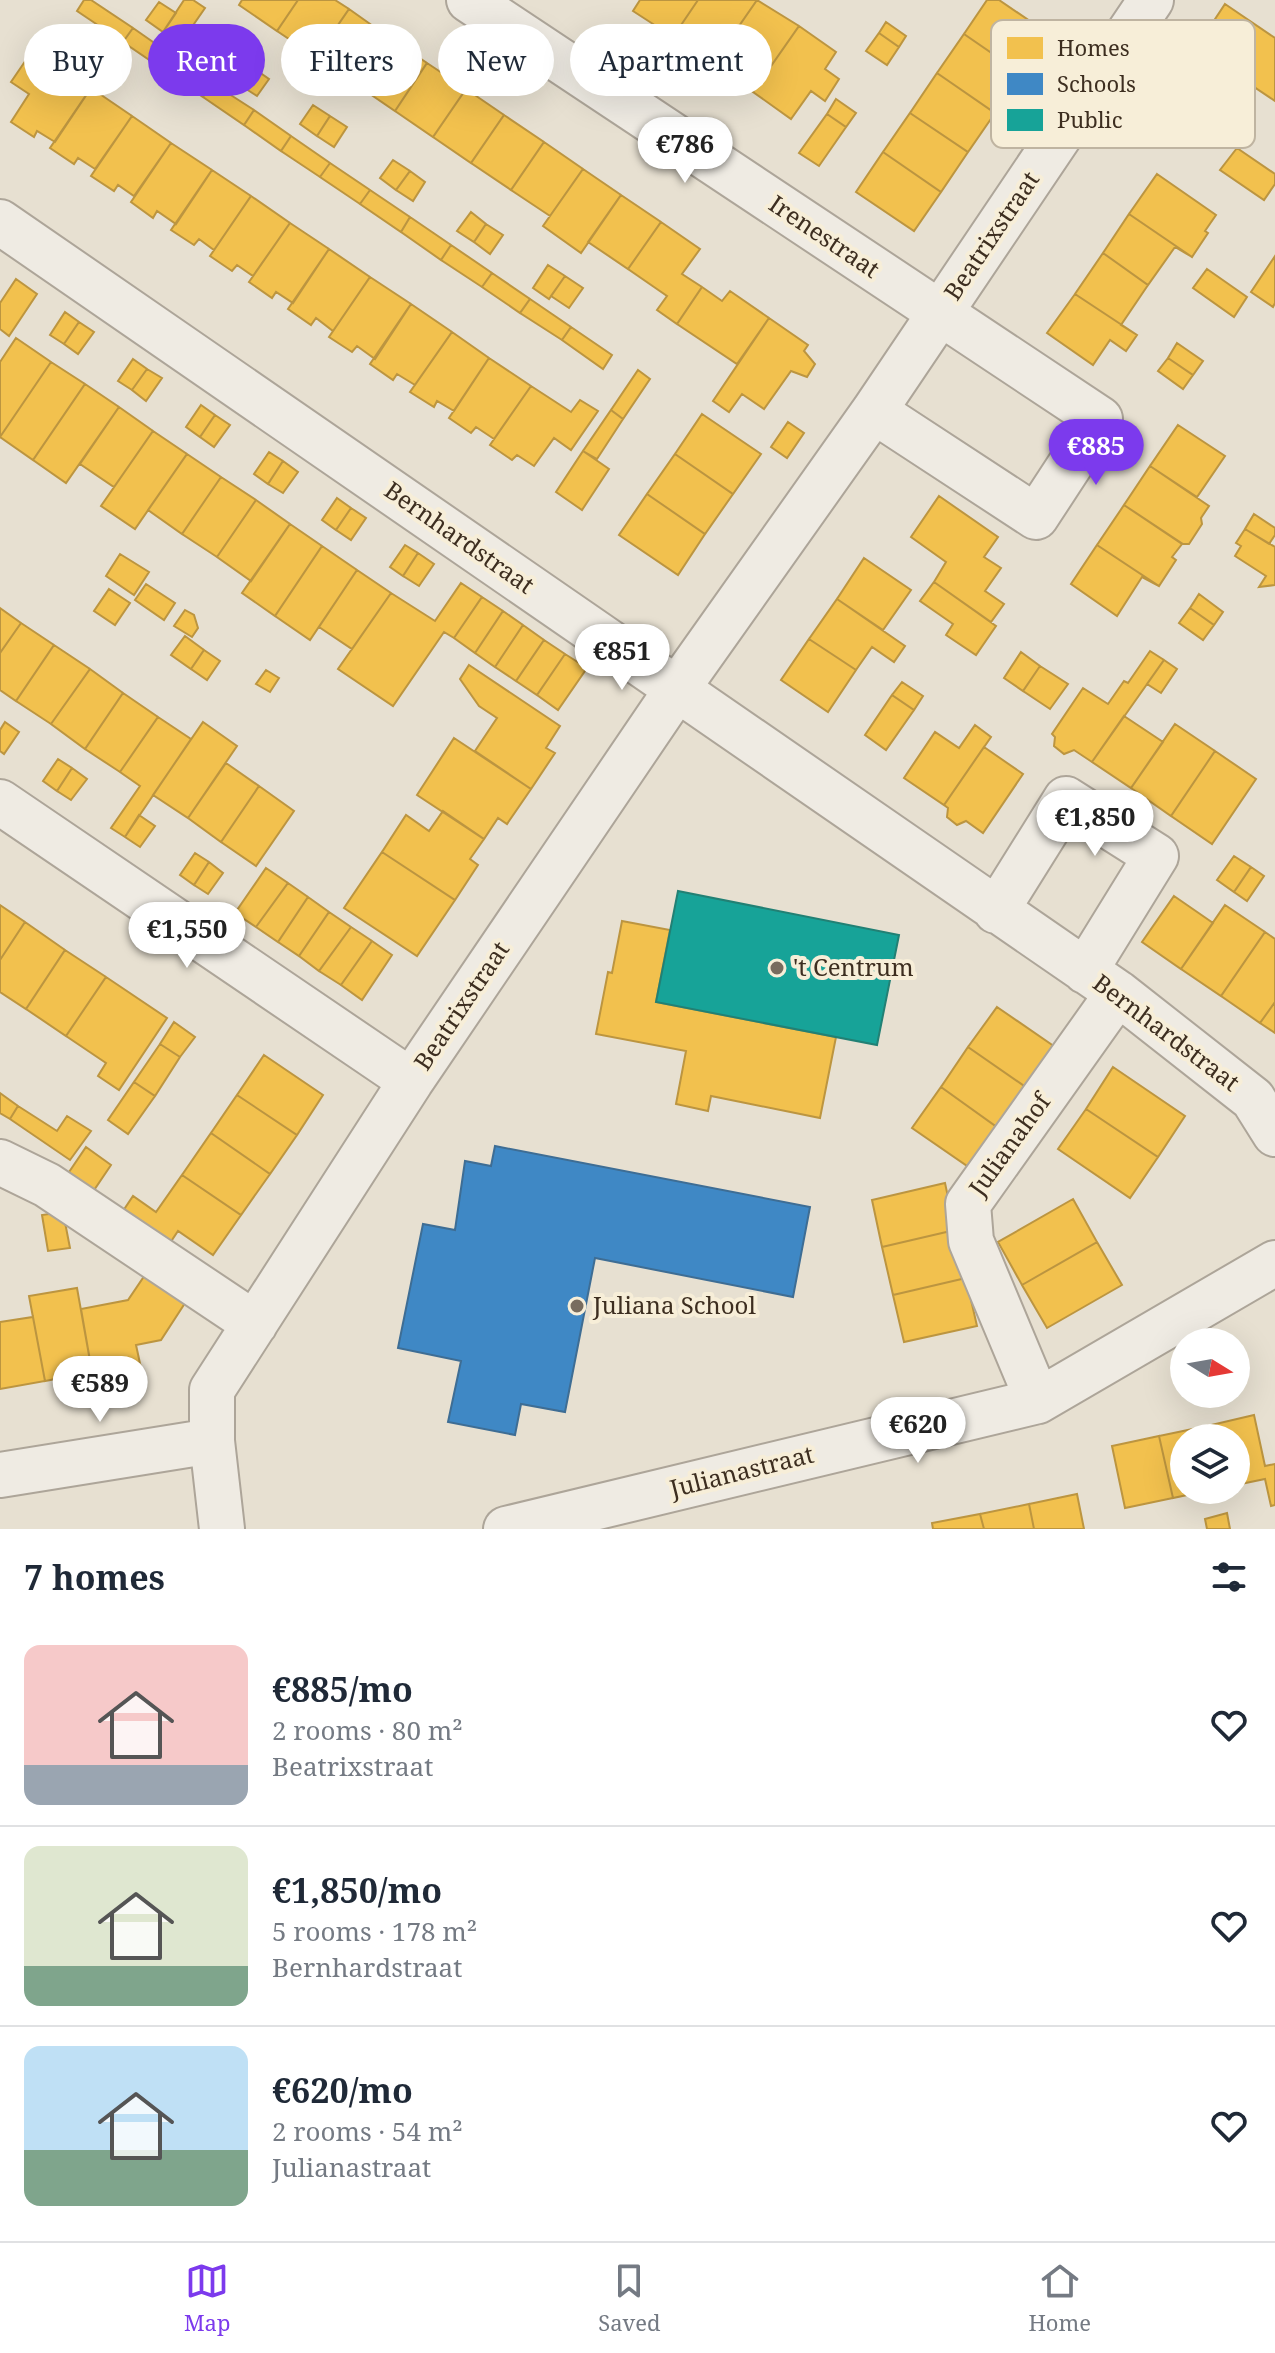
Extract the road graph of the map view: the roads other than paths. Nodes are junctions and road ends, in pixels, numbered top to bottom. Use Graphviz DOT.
graph roads {
  1 [pos="469,0"];
  2 [pos="1151,0"];
  3 [pos="1137,20"];
  4 [pos="1051,148"];
  5 [pos="0,222"];
  6 [pos="939,314"];
  7 [pos="874,411"];
  8 [pos="677,689"];
  9 [pos="0,802"];
  10 [pos="996,911"];
  11 [pos="1102,982"];
  12 [pos="411,1081"];
  13 [pos="1275,1134"];
  14 [pos="0,1162"];
  15 [pos="1275,1263"];
  16 [pos="255,1324"];
  17 [pos="1038,1401"];
  18 [pos="212,1441"];
  19 [pos="0,1475"];
  20 [pos="222,1529"];
  21 [pos="506,1529"];
  1 -- 6 [label="street, Irenestraat"];
  2 -- 3 [label="street, Beatrixstraat"];
  4 -- 6 [label="street, Beatrixstraat"];
  5 -- 8 [label="street, Bernhardstraat"];
  6 -- 7 [label="street, Beatrixstraat"];
  6 -- 7 [label="street, Beatrixstraat"];
  7 -- 8 [label="street, Beatrixstraat"];
  8 -- 10 [label="street, Bernhardstraat"];
  8 -- 12 [label="street, Beatrixstraat"];
  9 -- 12 [label="street"];
  10 -- 11 [label="street, Bernhardstraat"];
  10 -- 11 [label="street, Bernhardstraat"];
  11 -- 13 [label="street, Bernhardstraat"];
  11 -- 17 [label="street, Julianahof"];
  12 -- 16 [label="street, Beatrixstraat"];
  14 -- 16 [label="street"];
  15 -- 17 [label="street, Julianastraat"];
  16 -- 18 [label="street, Beatrixstraat"];
  17 -- 21 [label="street, Julianastraat"];
  18 -- 19 [label="street"];
  18 -- 20 [label="street"];
}
